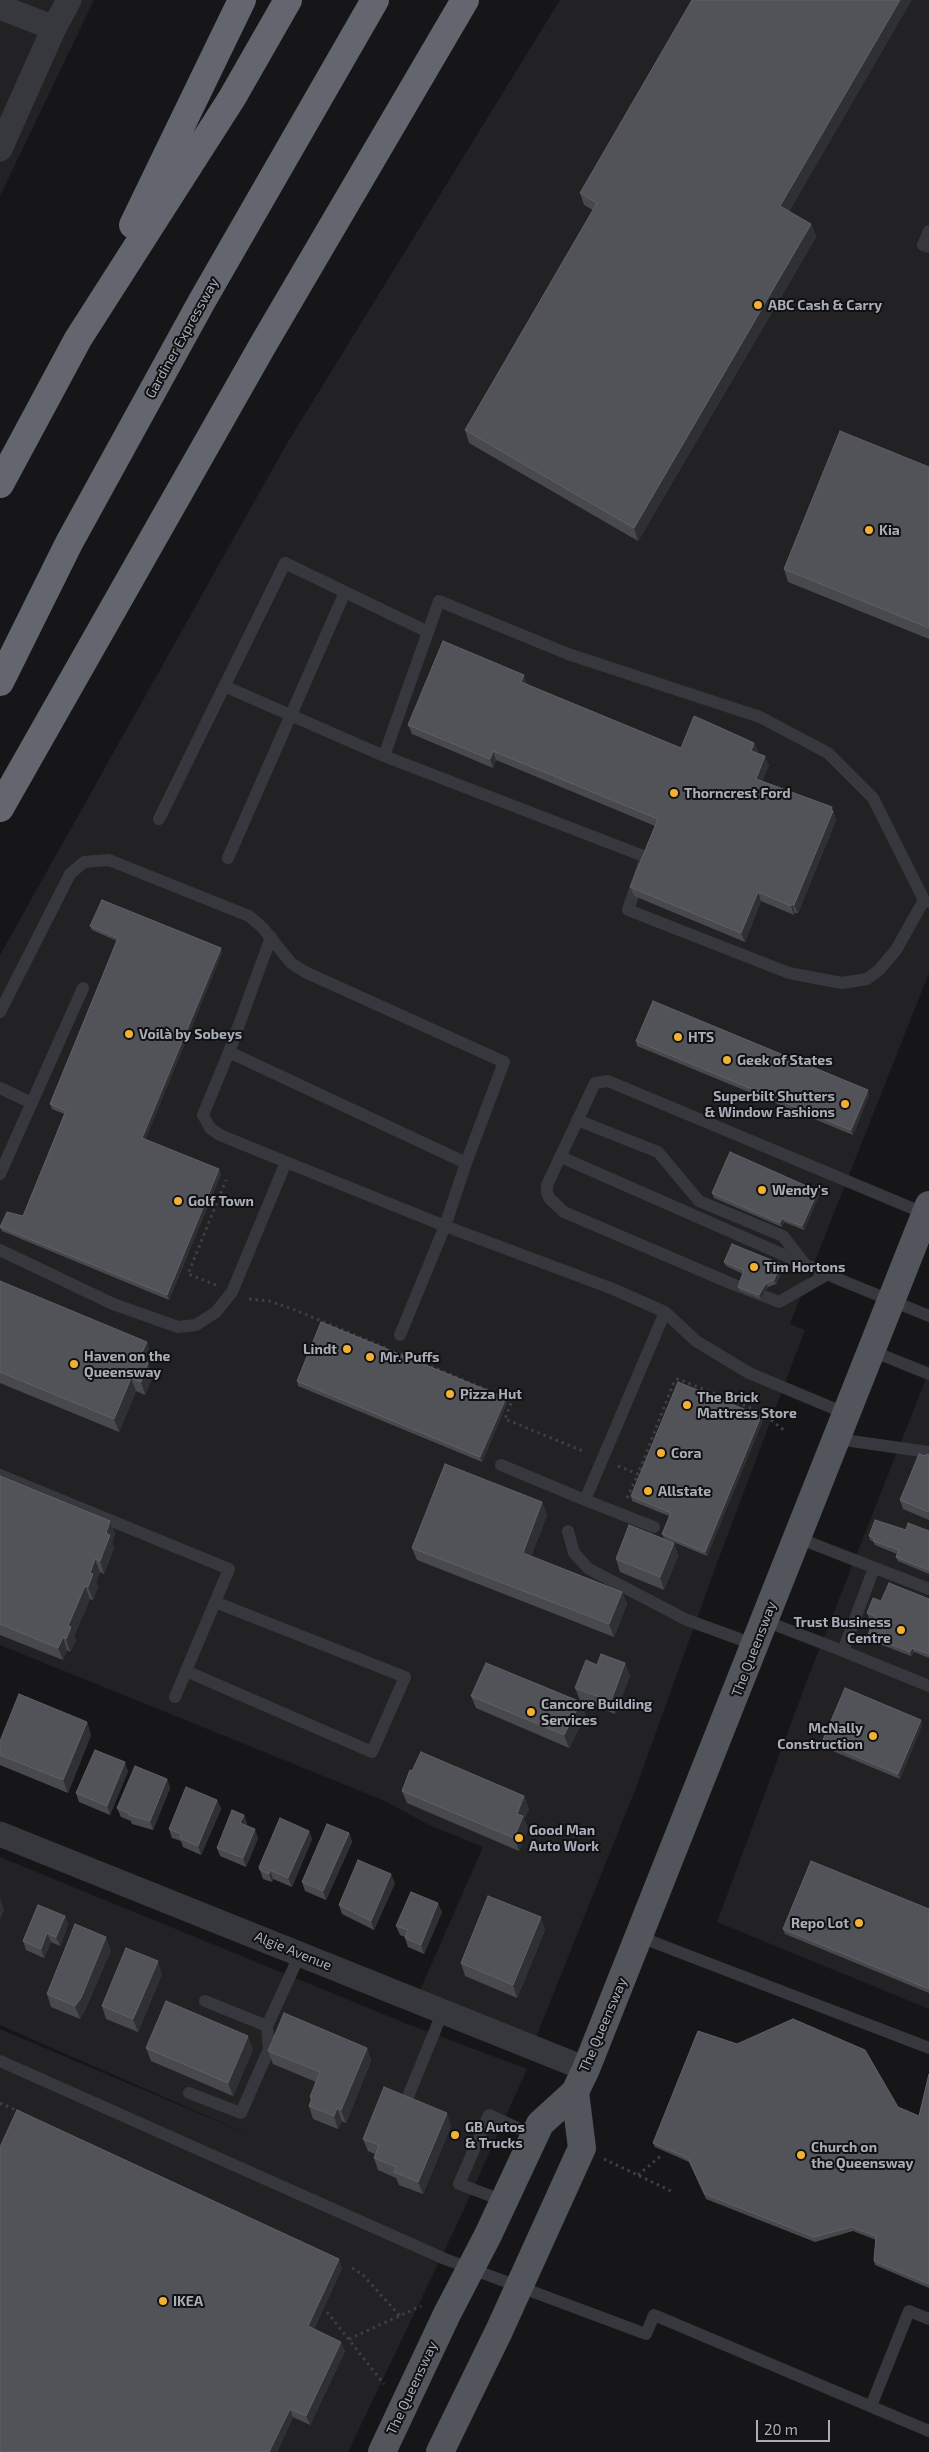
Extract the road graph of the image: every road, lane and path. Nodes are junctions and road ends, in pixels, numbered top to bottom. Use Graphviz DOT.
graph roads {
  1 [pos="68,0"];
  2 [pos="242,0"];
  3 [pos="288,0"];
  4 [pos="375,0"];
  5 [pos="465,0"];
  6 [pos="0,7"];
  7 [pos="54,28"];
  8 [pos="0,149"];
  9 [pos="929,231"];
  10 [pos="929,247"];
  11 [pos="78,339"];
  12 [pos="0,484"];
  13 [pos="345,592"];
  14 [pos="428,632"];
  15 [pos="0,682"];
  16 [pos="224,686"];
  17 [pos="291,716"];
  18 [pos="384,756"];
  19 [pos="0,808"];
  20 [pos="159,819"];
  21 [pos="228,858"];
  22 [pos="926,901"];
  23 [pos="271,937"];
  24 [pos="83,988"];
  25 [pos="0,1012"];
  26 [pos="230,1052"];
  27 [pos="0,1088"];
  28 [pos="32,1103"];
  29 [pos="578,1120"];
  30 [pos="560,1157"];
  31 [pos="286,1162"];
  32 [pos="466,1162"];
  33 [pos="0,1174"];
  34 [pos="226,1180"];
  35 [pos="927,1210"];
  36 [pos="445,1226"];
  37 [pos="0,1250"];
  38 [pos="806,1265"];
  39 [pos="828,1274"];
  40 [pos="232,1292"];
  41 [pos="892,1302"];
  42 [pos="665,1312"];
  43 [pos="929,1316"];
  44 [pos="400,1335"];
  45 [pos="872,1351"];
  46 [pos="929,1374"];
  47 [pos="847,1414"];
  48 [pos="785,1431"];
  49 [pos="837,1439"];
  50 [pos="929,1452"];
  51 [pos="602,1459"];
  52 [pos="501,1465"];
  53 [pos="0,1474"];
  54 [pos="638,1474"];
  55 [pos="627,1499"];
  56 [pos="585,1500"];
  57 [pos="654,1527"];
  58 [pos="568,1531"];
  59 [pos="798,1538"];
  60 [pos="874,1568"];
  61 [pos="929,1589"];
  62 [pos="215,1602"];
  63 [pos="760,1633"];
  64 [pos="843,1651"];
  65 [pos="186,1671"];
  66 [pos="929,1686"];
  67 [pos="175,1697"];
  68 [pos="0,1834"];
  69 [pos="640,1937"];
  70 [pos="300,1954"];
  71 [pos="205,2001"];
  72 [pos="443,2011"];
  73 [pos="267,2026"];
  74 [pos="929,2048"];
  75 [pos="1,2062"];
  76 [pos="581,2081"];
  77 [pos="189,2093"];
  78 [pos="407,2099"];
  79 [pos="0,2103"];
  80 [pos="25,2115"];
  81 [pos="535,2136"];
  82 [pos="582,2148"];
  83 [pos="662,2156"];
  84 [pos="638,2175"];
  85 [pos="671,2191"];
  86 [pos="504,2201"];
  87 [pos="352,2268"];
  88 [pos="470,2269"];
  89 [pos="518,2288"];
  90 [pos="422,2305"];
  91 [pos="327,2312"];
  92 [pos="400,2316"];
  93 [pos="929,2320"];
  94 [pos="349,2339"];
  95 [pos="384,2384"];
  96 [pos="871,2406"];
  97 [pos="929,2431"];
  98 [pos="382,2452"];
  99 [pos="440,2452"];
  1 -- 7 [label="street"];
  2 -- 11 [label="highway"];
  3 -- 11 [label="highway"];
  4 -- 15 [label="highway, Gardiner Expressway"];
  5 -- 19 [label="highway"];
  6 -- 7 [label="street"];
  7 -- 8 [label="street"];
  9 -- 10 [label="lane"];
  11 -- 12 [label="highway"];
  13 -- 14 [label="lane"];
  13 -- 16 [label="lane"];
  13 -- 17 [label="lane"];
  14 -- 18 [label="lane"];
  14 -- 22 [label="lane"];
  16 -- 17 [label="lane"];
  16 -- 20 [label="lane"];
  17 -- 18 [label="lane"];
  17 -- 21 [label="lane"];
  18 -- 22 [label="lane"];
  23 -- 25 [label="lane"];
  23 -- 26 [label="lane"];
  23 -- 32 [label="lane"];
  24 -- 28 [label="lane"];
  26 -- 31 [label="lane"];
  26 -- 32 [label="lane"];
  27 -- 28 [label="lane"];
  28 -- 33 [label="lane"];
  29 -- 30 [label="lane"];
  29 -- 35 [label="lane"];
  29 -- 38 [label="lane"];
  30 -- 38 [label="lane"];
  30 -- 39 [label="lane"];
  31 -- 36 [label="lane"];
  31 -- 40 [label="lane"];
  32 -- 36 [label="lane"];
  34 -- 40 [label="path"];
  35 -- 41 [label="main road, The Queensway"];
  36 -- 42 [label="lane"];
  36 -- 44 [label="lane"];
  37 -- 40 [label="lane"];
  38 -- 39 [label="lane"];
  39 -- 41 [label="lane"];
  40 -- 51 [label="path"];
  41 -- 43 [label="lane"];
  41 -- 45 [label="main road, The Queensway"];
  42 -- 47 [label="lane"];
  42 -- 51 [label="lane"];
  45 -- 46 [label="lane"];
  45 -- 47 [label="main road, The Queensway"];
  47 -- 49 [label="main road, The Queensway"];
  48 -- 54 [label="path"];
  49 -- 50 [label="lane"];
  49 -- 59 [label="main road, The Queensway"];
  51 -- 54 [label="path"];
  51 -- 56 [label="lane"];
  52 -- 56 [label="lane"];
  53 -- 62 [label="lane"];
  54 -- 55 [label="path"];
  56 -- 57 [label="lane"];
  58 -- 63 [label="lane"];
  59 -- 60 [label="lane"];
  59 -- 63 [label="main road, The Queensway"];
  60 -- 61 [label="lane"];
  60 -- 64 [label="lane"];
  62 -- 65 [label="lane"];
  62 -- 65 [label="lane"];
  63 -- 64 [label="lane"];
  63 -- 69 [label="main road, The Queensway"];
  64 -- 66 [label="lane"];
  65 -- 67 [label="lane"];
  68 -- 70 [label="street, Algie Avenue"];
  69 -- 74 [label="lane"];
  69 -- 76 [label="main road, The Queensway"];
  70 -- 72 [label="street, Algie Avenue"];
  70 -- 73 [label="lane"];
  71 -- 73 [label="lane"];
  72 -- 76 [label="street, Algie Avenue"];
  72 -- 78 [label="lane"];
  73 -- 77 [label="lane"];
  75 -- 88 [label="lane"];
  76 -- 81 [label="main road, The Queensway"];
  76 -- 82 [label="main road, The Queensway"];
  79 -- 80 [label="path"];
  81 -- 86 [label="main road, The Queensway"];
  81 -- 86 [label="lane"];
  82 -- 84 [label="path"];
  82 -- 89 [label="main road"];
  83 -- 84 [label="path"];
  84 -- 85 [label="path"];
  86 -- 88 [label="main road, The Queensway"];
  87 -- 92 [label="path"];
  88 -- 89 [label="lane"];
  88 -- 98 [label="main road, The Queensway"];
  89 -- 96 [label="lane"];
  89 -- 99 [label="main road"];
  90 -- 92 [label="path"];
  91 -- 94 [label="path"];
  92 -- 94 [label="path"];
  93 -- 96 [label="lane"];
  94 -- 95 [label="path"];
  96 -- 97 [label="lane"];
}
